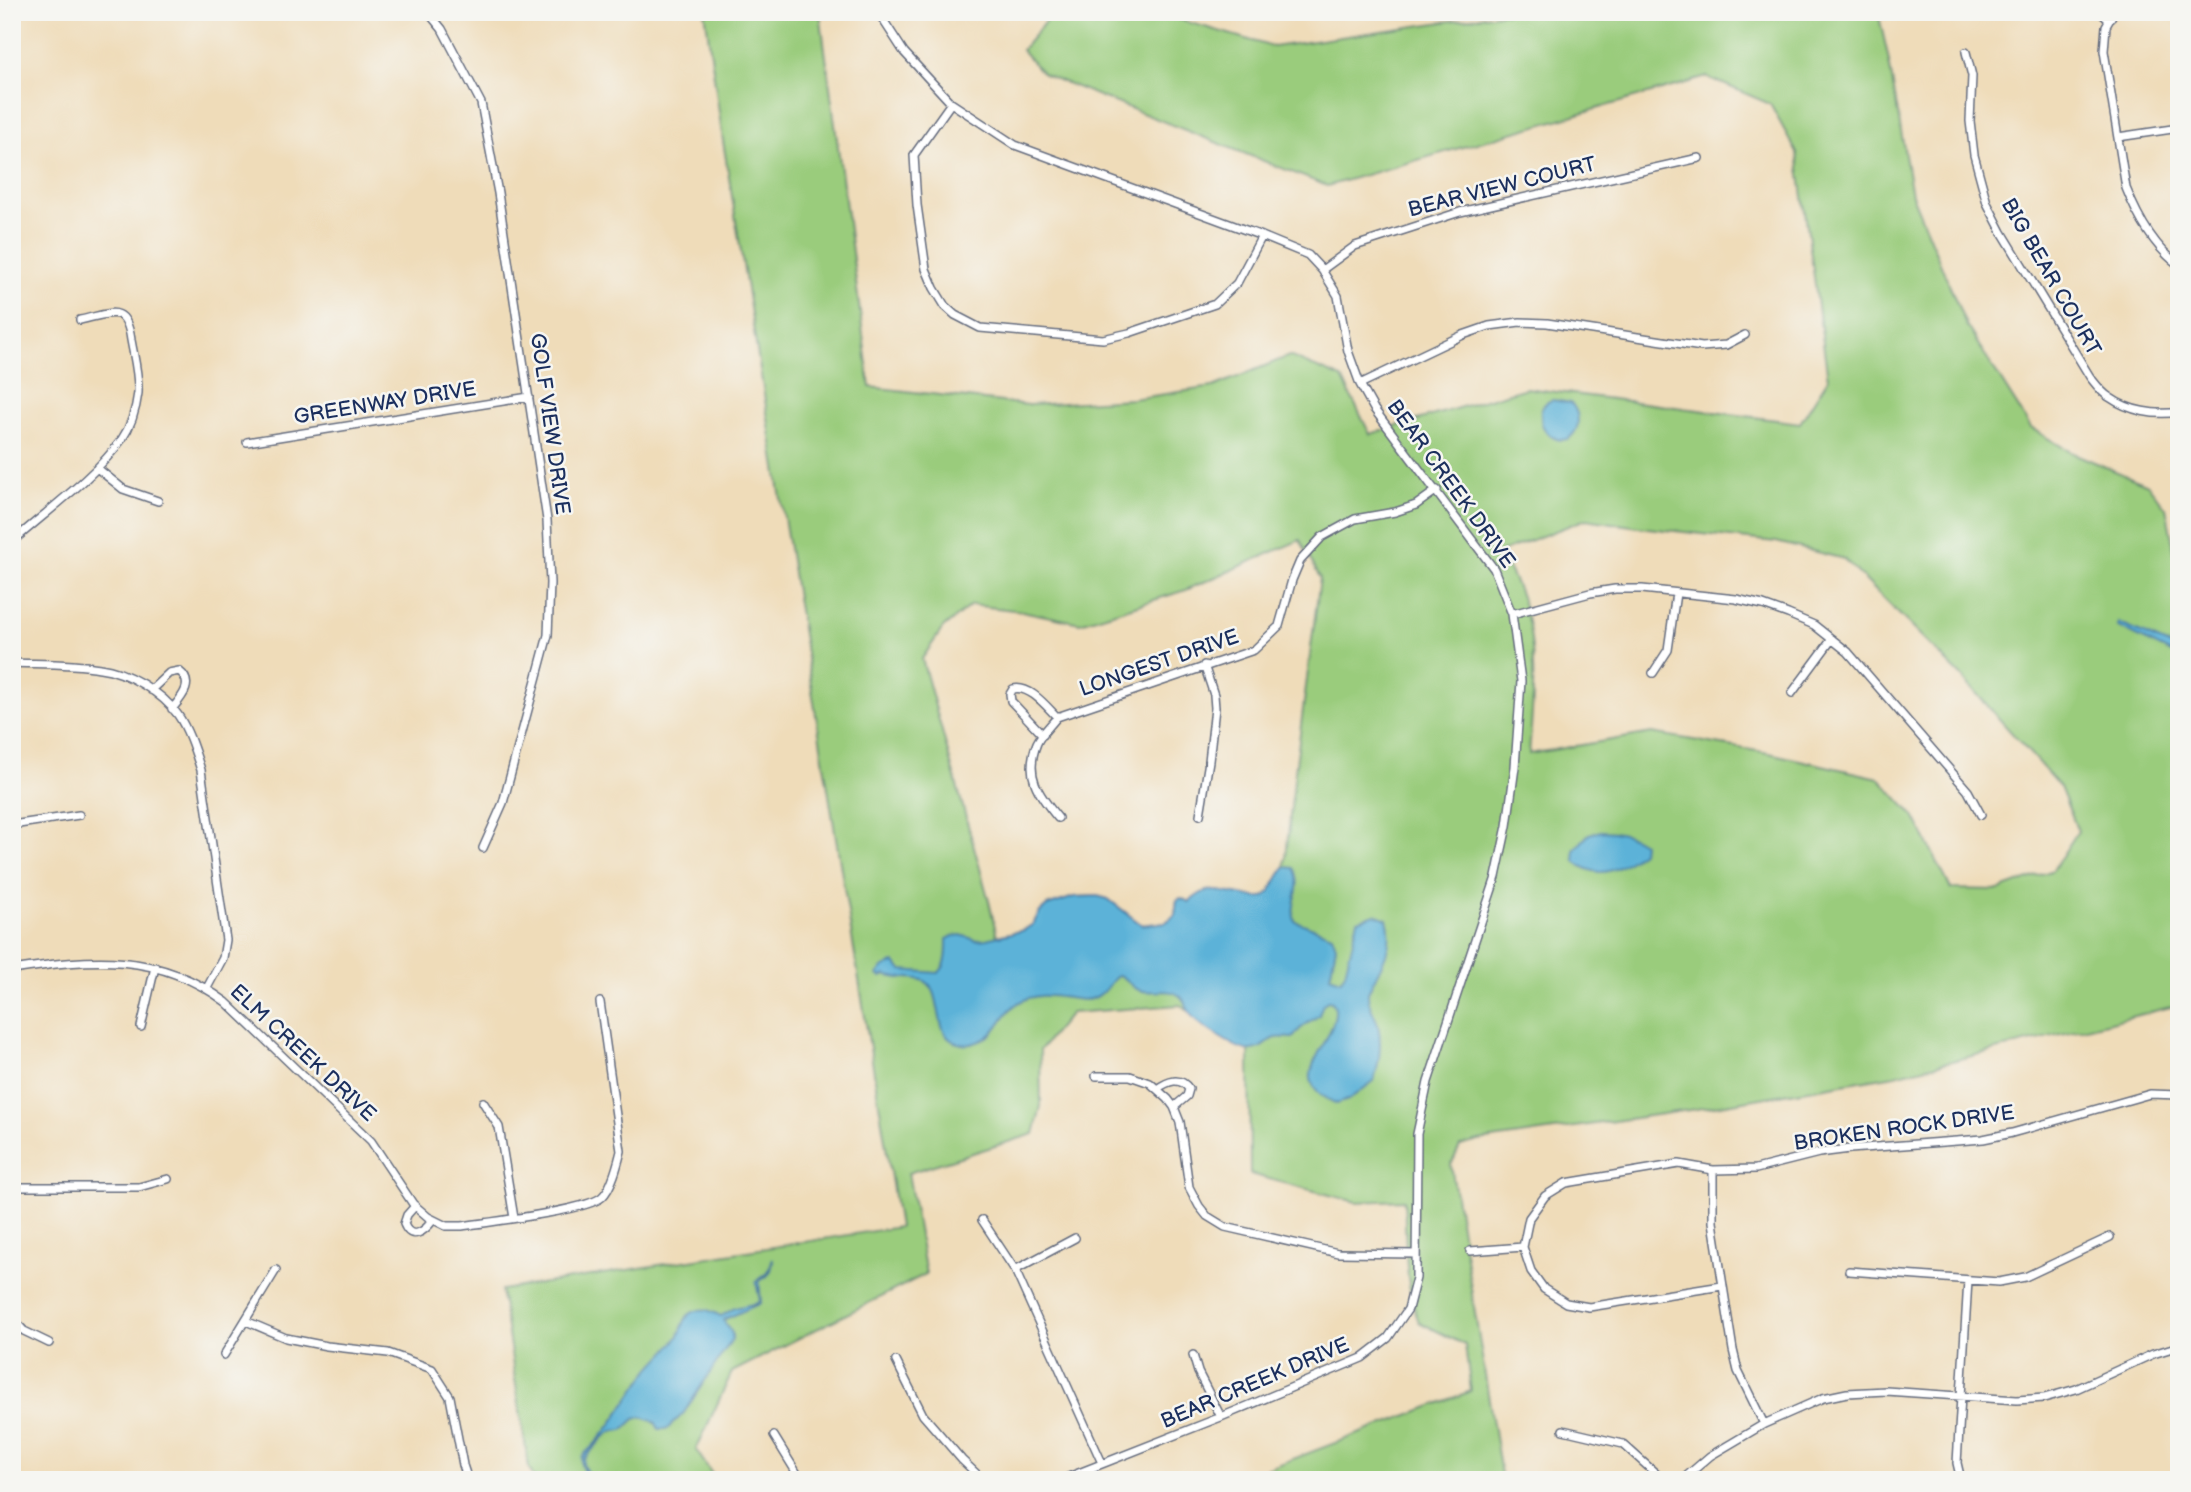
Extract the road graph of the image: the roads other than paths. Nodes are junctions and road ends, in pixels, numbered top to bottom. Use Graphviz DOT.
graph roads {
  1 [pos="428,12"];
  2 [pos="878,12"];
  3 [pos="2100,12"];
  4 [pos="2111,16"];
  5 [pos="1966,52"];
  6 [pos="951,103"];
  7 [pos="2179,128"];
  8 [pos="2118,137"];
  9 [pos="1699,158"];
  10 [pos="1262,236"];
  11 [pos="2179,265"];
  12 [pos="1322,270"];
  13 [pos="80,320"];
  14 [pos="1745,335"];
  15 [pos="1360,384"];
  16 [pos="529,397"];
  17 [pos="2179,412"];
  18 [pos="247,442"];
  19 [pos="97,467"];
  20 [pos="1437,490"];
  21 [pos="158,502"];
  22 [pos="12,542"];
  23 [pos="1676,593"];
  24 [pos="1512,614"];
  25 [pos="1832,639"];
  26 [pos="12,663"];
  27 [pos="1204,665"];
  28 [pos="1653,673"];
  29 [pos="151,690"];
  30 [pos="1793,693"];
  31 [pos="172,709"];
  32 [pos="1058,717"];
  33 [pos="1043,735"];
  34 [pos="79,814"];
  35 [pos="1200,815"];
  36 [pos="1981,815"];
  37 [pos="1058,818"];
  38 [pos="12,825"];
  39 [pos="483,848"];
  40 [pos="155,967"];
  41 [pos="12,970"];
  42 [pos="207,988"];
  43 [pos="600,1002"];
  44 [pos="141,1027"];
  45 [pos="1096,1076"];
  46 [pos="1157,1089"];
  47 [pos="2179,1095"];
  48 [pos="484,1102"];
  49 [pos="1174,1107"];
  50 [pos="12,1111"];
  51 [pos="1713,1170"];
  52 [pos="168,1179"];
  53 [pos="14,1188"];
  54 [pos="415,1206"];
  55 [pos="12,1211"];
  56 [pos="514,1218"];
  57 [pos="433,1220"];
  58 [pos="982,1220"];
  59 [pos="2110,1237"];
  60 [pos="1075,1238"];
  61 [pos="1523,1247"];
  62 [pos="1470,1251"];
  63 [pos="1416,1254"];
  64 [pos="276,1270"];
  65 [pos="1015,1270"];
  66 [pos="1849,1271"];
  67 [pos="1968,1280"];
  68 [pos="1722,1286"];
  69 [pos="12,1318"];
  70 [pos="246,1321"];
  71 [pos="49,1343"];
  72 [pos="2179,1346"];
  73 [pos="224,1355"];
  74 [pos="1193,1355"];
  75 [pos="895,1361"];
  76 [pos="1962,1396"];
  77 [pos="1221,1418"];
  78 [pos="1764,1424"];
  79 [pos="1563,1430"];
  80 [pos="774,1436"];
  81 [pos="1102,1463"];
  82 [pos="468,1480"];
  83 [pos="801,1480"];
  84 [pos="984,1480"];
  85 [pos="1062,1480"];
  86 [pos="1663,1480"];
  87 [pos="1682,1480"];
  88 [pos="1961,1480"];
  1 -- 16 [label="street, GOLF VIEW DRIVE"];
  2 -- 6 [label="street, BEAR CREEK DRIVE"];
  3 -- 4 [label="street"];
  4 -- 8 [label="street"];
  5 -- 17 [label="street, BIG BEAR COURT"];
  6 -- 10 [label="street, BEAR CREEK DRIVE"];
  6 -- 10 [label="street"];
  7 -- 8 [label="street"];
  8 -- 11 [label="street"];
  9 -- 12 [label="street, BEAR VIEW COURT"];
  10 -- 12 [label="street, BEAR CREEK DRIVE"];
  12 -- 15 [label="street, BEAR CREEK DRIVE"];
  13 -- 19 [label="street"];
  14 -- 15 [label="street"];
  15 -- 20 [label="street, BEAR CREEK DRIVE"];
  16 -- 18 [label="street, GREENWAY DRIVE"];
  16 -- 39 [label="street, GOLF VIEW DRIVE"];
  19 -- 21 [label="street"];
  19 -- 22 [label="street"];
  20 -- 24 [label="street, BEAR CREEK DRIVE"];
  20 -- 27 [label="street, LONGEST DRIVE"];
  23 -- 24 [label="street"];
  23 -- 25 [label="street"];
  23 -- 28 [label="street"];
  24 -- 63 [label="street, BEAR CREEK DRIVE"];
  25 -- 30 [label="street"];
  25 -- 36 [label="street"];
  26 -- 29 [label="street"];
  27 -- 32 [label="street, LONGEST DRIVE"];
  27 -- 35 [label="street"];
  29 -- 31 [label="street"];
  29 -- 31 [label="street"];
  31 -- 42 [label="street"];
  32 -- 33 [label="street, LONGEST DRIVE"];
  32 -- 33 [label="street"];
  33 -- 37 [label="street, LONGEST DRIVE"];
  34 -- 38 [label="street"];
  40 -- 41 [label="street, ELM CREEK DRIVE"];
  40 -- 42 [label="street, ELM CREEK DRIVE"];
  40 -- 44 [label="street"];
  42 -- 54 [label="street, ELM CREEK DRIVE"];
  43 -- 56 [label="street, ELM CREEK DRIVE"];
  45 -- 46 [label="street"];
  46 -- 49 [label="street"];
  46 -- 49 [label="street"];
  47 -- 51 [label="street, BROKEN ROCK DRIVE"];
  48 -- 56 [label="street"];
  49 -- 63 [label="street"];
  50 -- 53 [label="street"];
  51 -- 61 [label="street, BROKEN ROCK DRIVE"];
  51 -- 68 [label="street"];
  52 -- 53 [label="street"];
  53 -- 55 [label="street"];
  54 -- 57 [label="street, ELM CREEK DRIVE"];
  54 -- 57 [label="street, ELM CREEK DRIVE"];
  56 -- 57 [label="street, ELM CREEK DRIVE"];
  58 -- 65 [label="street"];
  59 -- 67 [label="street"];
  60 -- 65 [label="street"];
  61 -- 62 [label="street"];
  61 -- 68 [label="street"];
  63 -- 77 [label="street, BEAR CREEK DRIVE"];
  64 -- 70 [label="street"];
  65 -- 81 [label="street"];
  66 -- 67 [label="street"];
  67 -- 76 [label="street"];
  68 -- 78 [label="street"];
  69 -- 71 [label="street"];
  70 -- 73 [label="street"];
  70 -- 82 [label="street"];
  72 -- 76 [label="street"];
  74 -- 77 [label="street"];
  75 -- 84 [label="street"];
  76 -- 78 [label="street"];
  76 -- 88 [label="street"];
  77 -- 81 [label="street, BEAR CREEK DRIVE"];
  78 -- 87 [label="street"];
  79 -- 86 [label="street"];
  80 -- 83 [label="street"];
  81 -- 85 [label="street, BEAR CREEK DRIVE"];
}
